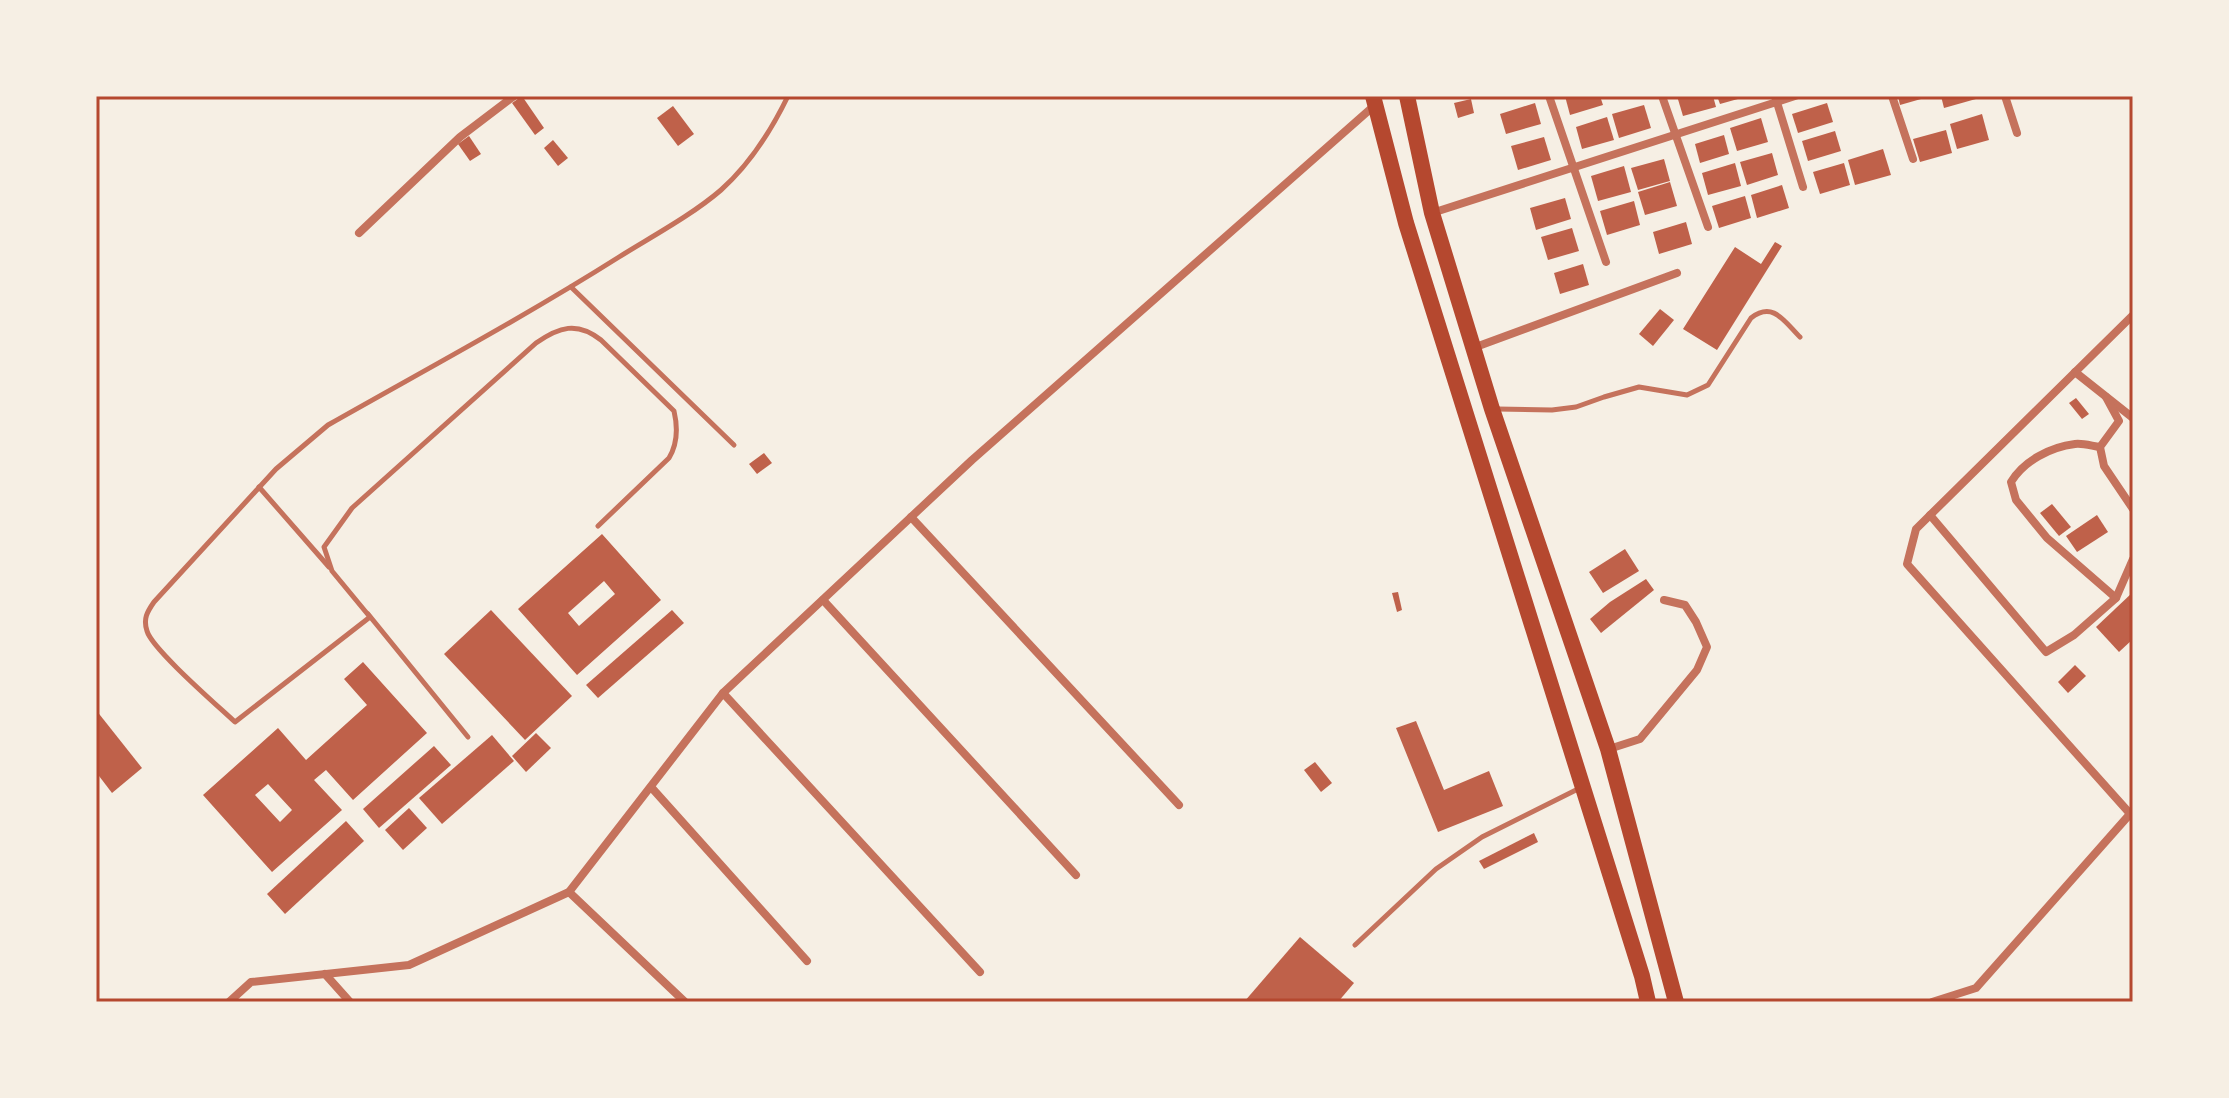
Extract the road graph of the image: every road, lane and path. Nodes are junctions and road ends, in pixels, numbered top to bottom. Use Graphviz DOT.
graph roads {
  1 [pos="514,96"];
  2 [pos="788,96"];
  3 [pos="1407,96"];
  4 [pos="1549,96"];
  5 [pos="1662,96"];
  6 [pos="1795,96"];
  7 [pos="1892,96"];
  8 [pos="2005,96"];
  9 [pos="1776,99"];
  10 [pos="1374,100"];
  11 [pos="2017,133"];
  12 [pos="1675,134"];
  13 [pos="1913,159"];
  14 [pos="1573,167"];
  15 [pos="1803,187"];
  16 [pos="1432,213"];
  17 [pos="1708,227"];
  18 [pos="359,233"];
  19 [pos="1606,262"];
  20 [pos="1677,273"];
  21 [pos="571,287"];
  22 [pos="2133,315"];
  23 [pos="1800,337"];
  24 [pos="1472,348"];
  25 [pos="2075,372"];
  26 [pos="2106,397"];
  27 [pos="1492,409"];
  28 [pos="2133,418"];
  29 [pos="734,445"];
  30 [pos="2100,447"];
  31 [pos="259,487"];
  32 [pos="2133,509"];
  33 [pos="1930,515"];
  34 [pos="911,517"];
  35 [pos="598,526"];
  36 [pos="2133,559"];
  37 [pos="332,571"];
  38 [pos="2116,598"];
  39 [pos="823,600"];
  40 [pos="1664,600"];
  41 [pos="367,614"];
  42 [pos="723,693"];
  43 [pos="468,737"];
  44 [pos="1608,749"];
  45 [pos="651,787"];
  46 [pos="1583,787"];
  47 [pos="1179,805"];
  48 [pos="2131,816"];
  49 [pos="1076,875"];
  50 [pos="569,892"];
  51 [pos="1355,945"];
  52 [pos="807,961"];
  53 [pos="980,972"];
  54 [pos="325,974"];
  55 [pos="229,1002"];
  56 [pos="350,1002"];
  57 [pos="685,1002"];
  58 [pos="1648,1002"];
  59 [pos="1676,1002"];
  60 [pos="1932,1002"];
  1 -- 18 [label="street"];
  2 -- 21 [label="lane"];
  3 -- 16 [label="main road"];
  4 -- 14 [label="street"];
  5 -- 12 [label="street"];
  6 -- 9 [label="street"];
  7 -- 13 [label="street"];
  8 -- 11 [label="street"];
  9 -- 12 [label="street"];
  9 -- 15 [label="street"];
  10 -- 34 [label="street"];
  10 -- 46 [label="main road"];
  12 -- 14 [label="street"];
  12 -- 17 [label="street"];
  14 -- 16 [label="street"];
  14 -- 19 [label="street"];
  16 -- 24 [label="main road"];
  20 -- 24 [label="street"];
  21 -- 29 [label="lane"];
  21 -- 31 [label="lane"];
  22 -- 25 [label="street"];
  23 -- 27 [label="lane"];
  24 -- 27 [label="main road"];
  25 -- 26 [label="street"];
  25 -- 33 [label="street"];
  26 -- 28 [label="street"];
  26 -- 30 [label="street"];
  27 -- 44 [label="main road"];
  30 -- 32 [label="street"];
  30 -- 38 [label="street"];
  31 -- 37 [label="lane"];
  31 -- 41 [label="lane"];
  33 -- 38 [label="street"];
  33 -- 48 [label="street"];
  34 -- 39 [label="street"];
  34 -- 47 [label="street"];
  35 -- 37 [label="lane"];
  36 -- 38 [label="street"];
  37 -- 41 [label="lane"];
  39 -- 42 [label="street"];
  39 -- 49 [label="street"];
  40 -- 44 [label="street"];
  41 -- 43 [label="lane"];
  42 -- 45 [label="street"];
  42 -- 53 [label="street"];
  44 -- 59 [label="main road"];
  45 -- 50 [label="street"];
  45 -- 52 [label="street"];
  46 -- 51 [label="lane"];
  46 -- 58 [label="main road"];
  48 -- 60 [label="street"];
  50 -- 54 [label="street"];
  50 -- 57 [label="street"];
  54 -- 55 [label="street"];
  54 -- 56 [label="street"];
}
